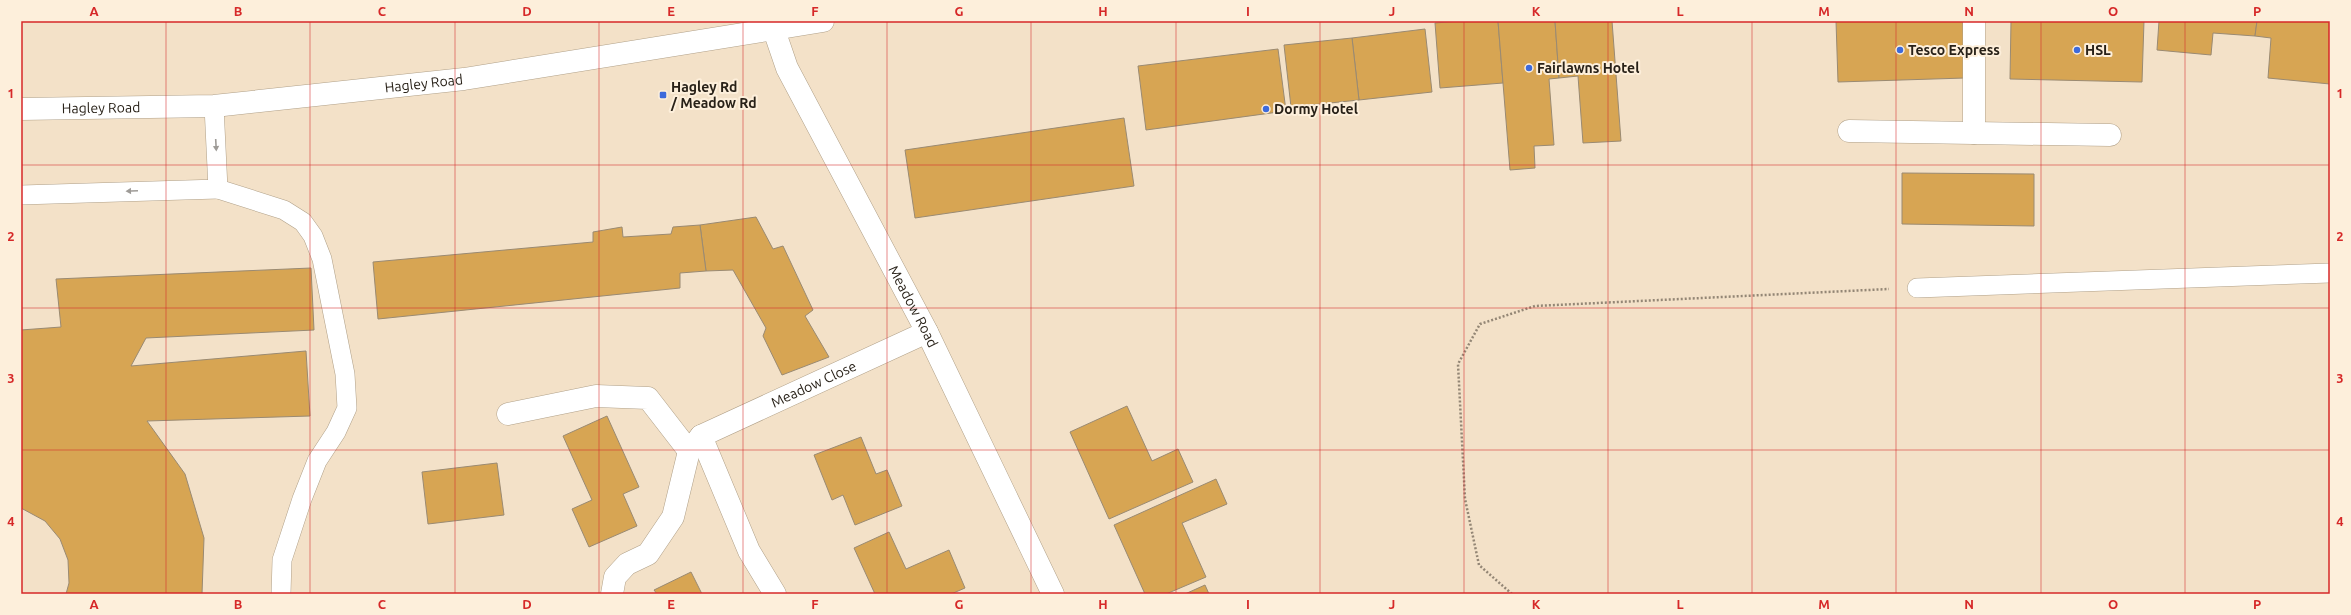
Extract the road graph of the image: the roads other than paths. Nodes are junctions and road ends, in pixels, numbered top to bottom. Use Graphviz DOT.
graph roads {
  1 [pos="823,21"];
  2 [pos="1974,21"];
  3 [pos="773,25"];
  4 [pos="214,106"];
  5 [pos="21,109"];
  6 [pos="1849,131"];
  7 [pos="1974,132"];
  8 [pos="2110,136"];
  9 [pos="218,189"];
  10 [pos="21,195"];
  11 [pos="2330,273"];
  12 [pos="1917,288"];
  13 [pos="927,332"];
  14 [pos="508,414"];
  15 [pos="695,443"];
  16 [pos="281,594"];
  17 [pos="612,594"];
  18 [pos="775,594"];
  19 [pos="1053,594"];
  1 -- 3 [label="main road, Hagley Road"];
  2 -- 7 [label="main road"];
  3 -- 4 [label="main road, Hagley Road"];
  3 -- 13 [label="main road, Meadow Road"];
  4 -- 5 [label="main road, Hagley Road"];
  4 -- 9 [label="lane, one-way"];
  6 -- 7 [label="main road"];
  7 -- 8 [label="main road"];
  9 -- 10 [label="lane, one-way"];
  9 -- 16 [label="lane"];
  11 -- 12 [label="lane"];
  13 -- 15 [label="main road, Meadow Close"];
  13 -- 19 [label="main road, Meadow Road"];
  14 -- 15 [label="main road"];
  15 -- 17 [label="main road"];
  15 -- 18 [label="main road"];
}
